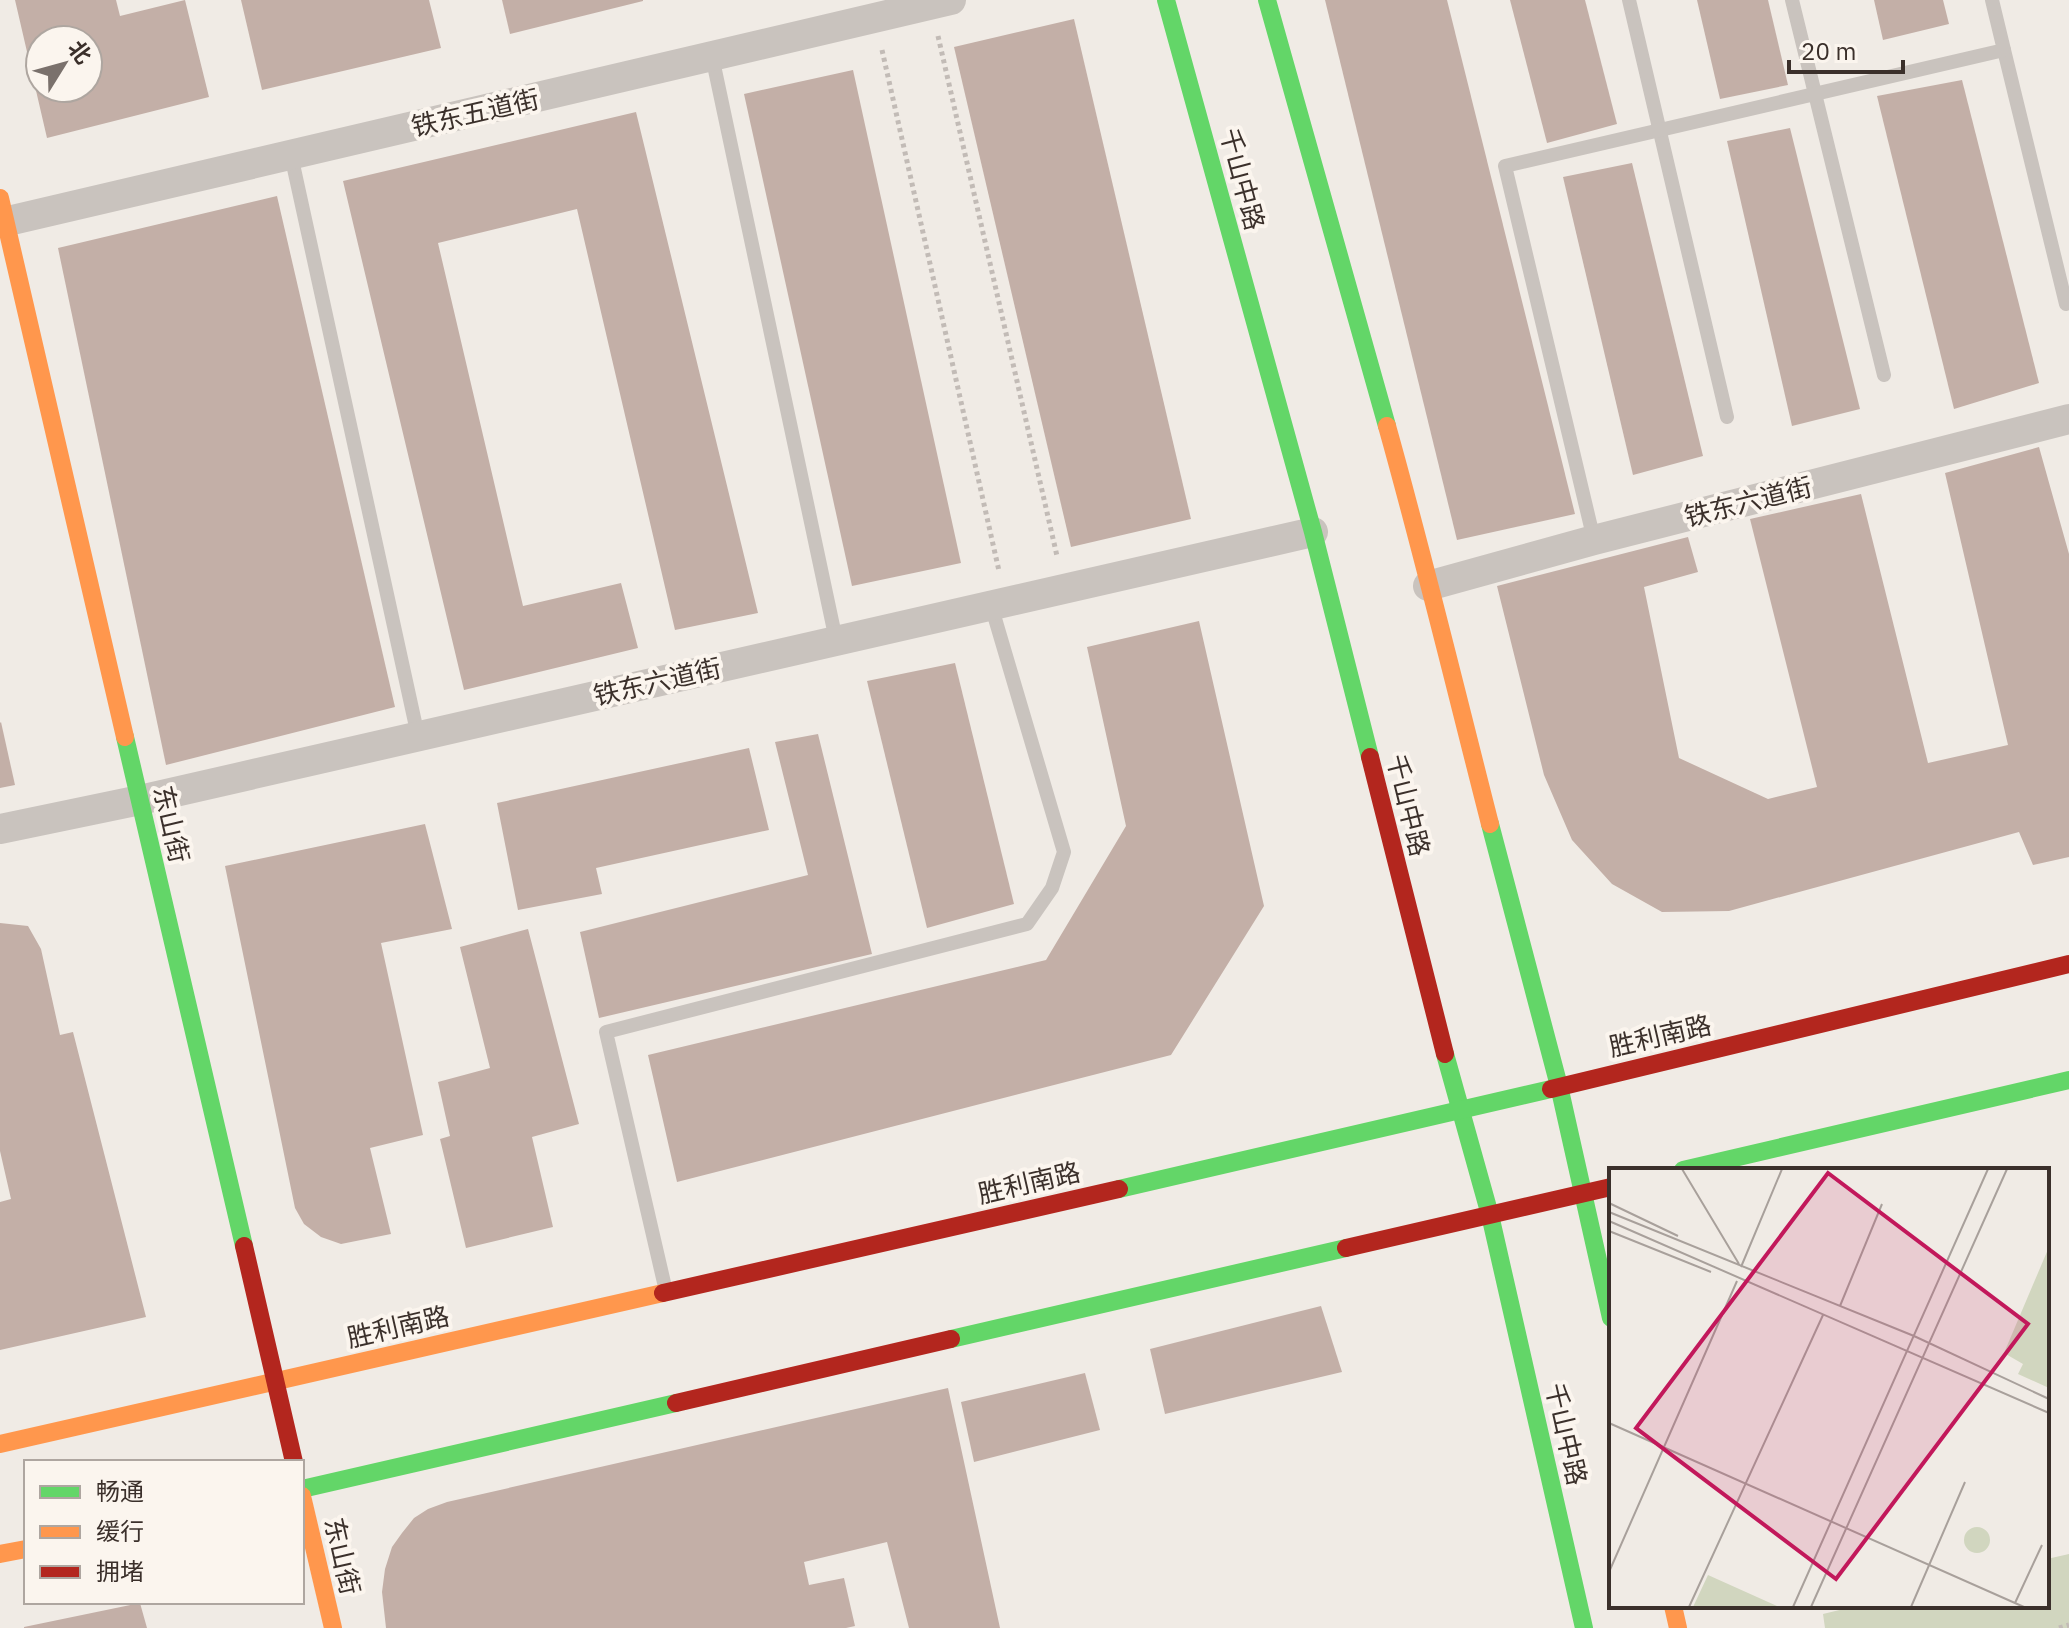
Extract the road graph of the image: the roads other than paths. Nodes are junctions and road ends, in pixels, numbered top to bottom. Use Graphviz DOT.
graph roads {
  1 [pos="1166,0"];
  2 [pos="1267,0"];
  3 [pos="1629,0"];
  4 [pos="1792,0"];
  5 [pos="1992,0"];
  6 [pos="941,2"];
  7 [pos="2004,50"];
  8 [pos="712,56"];
  9 [pos="1814,94"];
  10 [pos="1659,130"];
  11 [pos="291,155"];
  12 [pos="2,214"];
  13 [pos="2066,304"];
  14 [pos="1884,375"];
  15 [pos="1727,417"];
  16 [pos="2069,419"];
  17 [pos="1313,532"];
  18 [pos="1594,540"];
  19 [pos="1428,586"];
  20 [pos="998,604"];
  21 [pos="836,640"];
  22 [pos="418,736"];
  23 [pos="140,800"];
  24 [pos="0,829"];
  25 [pos="2069,964"];
  26 [pos="2069,1080"];
  27 [pos="1559,1086"];
  28 [pos="1460,1111"];
  29 [pos="1692,1168"];
  30 [pos="1609,1187"];
  31 [pos="1584,1193"];
  32 [pos="1490,1215"];
  33 [pos="666,1291"];
  34 [pos="1609,1309"];
  35 [pos="276,1381"];
  36 [pos="0,1444"];
  37 [pos="294,1460"];
  38 [pos="304,1489"];
  39 [pos="304,1505"];
  40 [pos="24,1549"];
  41 [pos="0,1554"];
  42 [pos="1673,1608"];
  43 [pos="333,1628"];
  44 [pos="1584,1628"];
  45 [pos="1678,1628"];
  1 -- 17 [label="main road, 千山中路"];
  2 -- 19 [label="main road"];
  3 -- 10 [label="lane"];
  4 -- 9 [label="lane"];
  5 -- 7 [label="lane"];
  6 -- 8 [label="street, 铁东五道街"];
  7 -- 9 [label="lane"];
  7 -- 13 [label="lane"];
  8 -- 11 [label="street, 铁东五道街"];
  8 -- 21 [label="lane"];
  9 -- 10 [label="lane"];
  9 -- 14 [label="lane"];
  10 -- 15 [label="lane"];
  10 -- 18 [label="lane"];
  11 -- 12 [label="street, 铁东五道街"];
  11 -- 22 [label="lane"];
  12 -- 23 [label="main road, 东山街"];
  16 -- 18 [label="street, 铁东六道街"];
  17 -- 20 [label="street, 铁东六道街"];
  17 -- 28 [label="main road, 千山中路"];
  18 -- 19 [label="street, 铁东六道街"];
  19 -- 27 [label="main road"];
  20 -- 21 [label="street, 铁东六道街"];
  20 -- 33 [label="lane"];
  21 -- 22 [label="street, 铁东六道街"];
  22 -- 23 [label="street, 铁东六道街"];
  23 -- 24 [label="street, 铁东六道街"];
  23 -- 35 [label="main road, 东山街"];
  25 -- 27 [label="main road, 胜利南路"];
  26 -- 29 [label="main road"];
  27 -- 28 [label="main road, 胜利南路"];
  27 -- 31 [label="main road"];
  28 -- 32 [label="main road, 千山中路"];
  28 -- 33 [label="main road, 胜利南路"];
  30 -- 31 [label="main road"];
  31 -- 32 [label="main road"];
  31 -- 34 [label="main road"];
  32 -- 38 [label="main road"];
  32 -- 44 [label="main road, 千山中路"];
  33 -- 35 [label="main road, 胜利南路"];
  35 -- 36 [label="main road, 胜利南路"];
  35 -- 37 [label="main road, 东山街"];
  39 -- 43 [label="main road, 东山街"];
  40 -- 41 [label="main road"];
  42 -- 45 [label="main road"];
}
